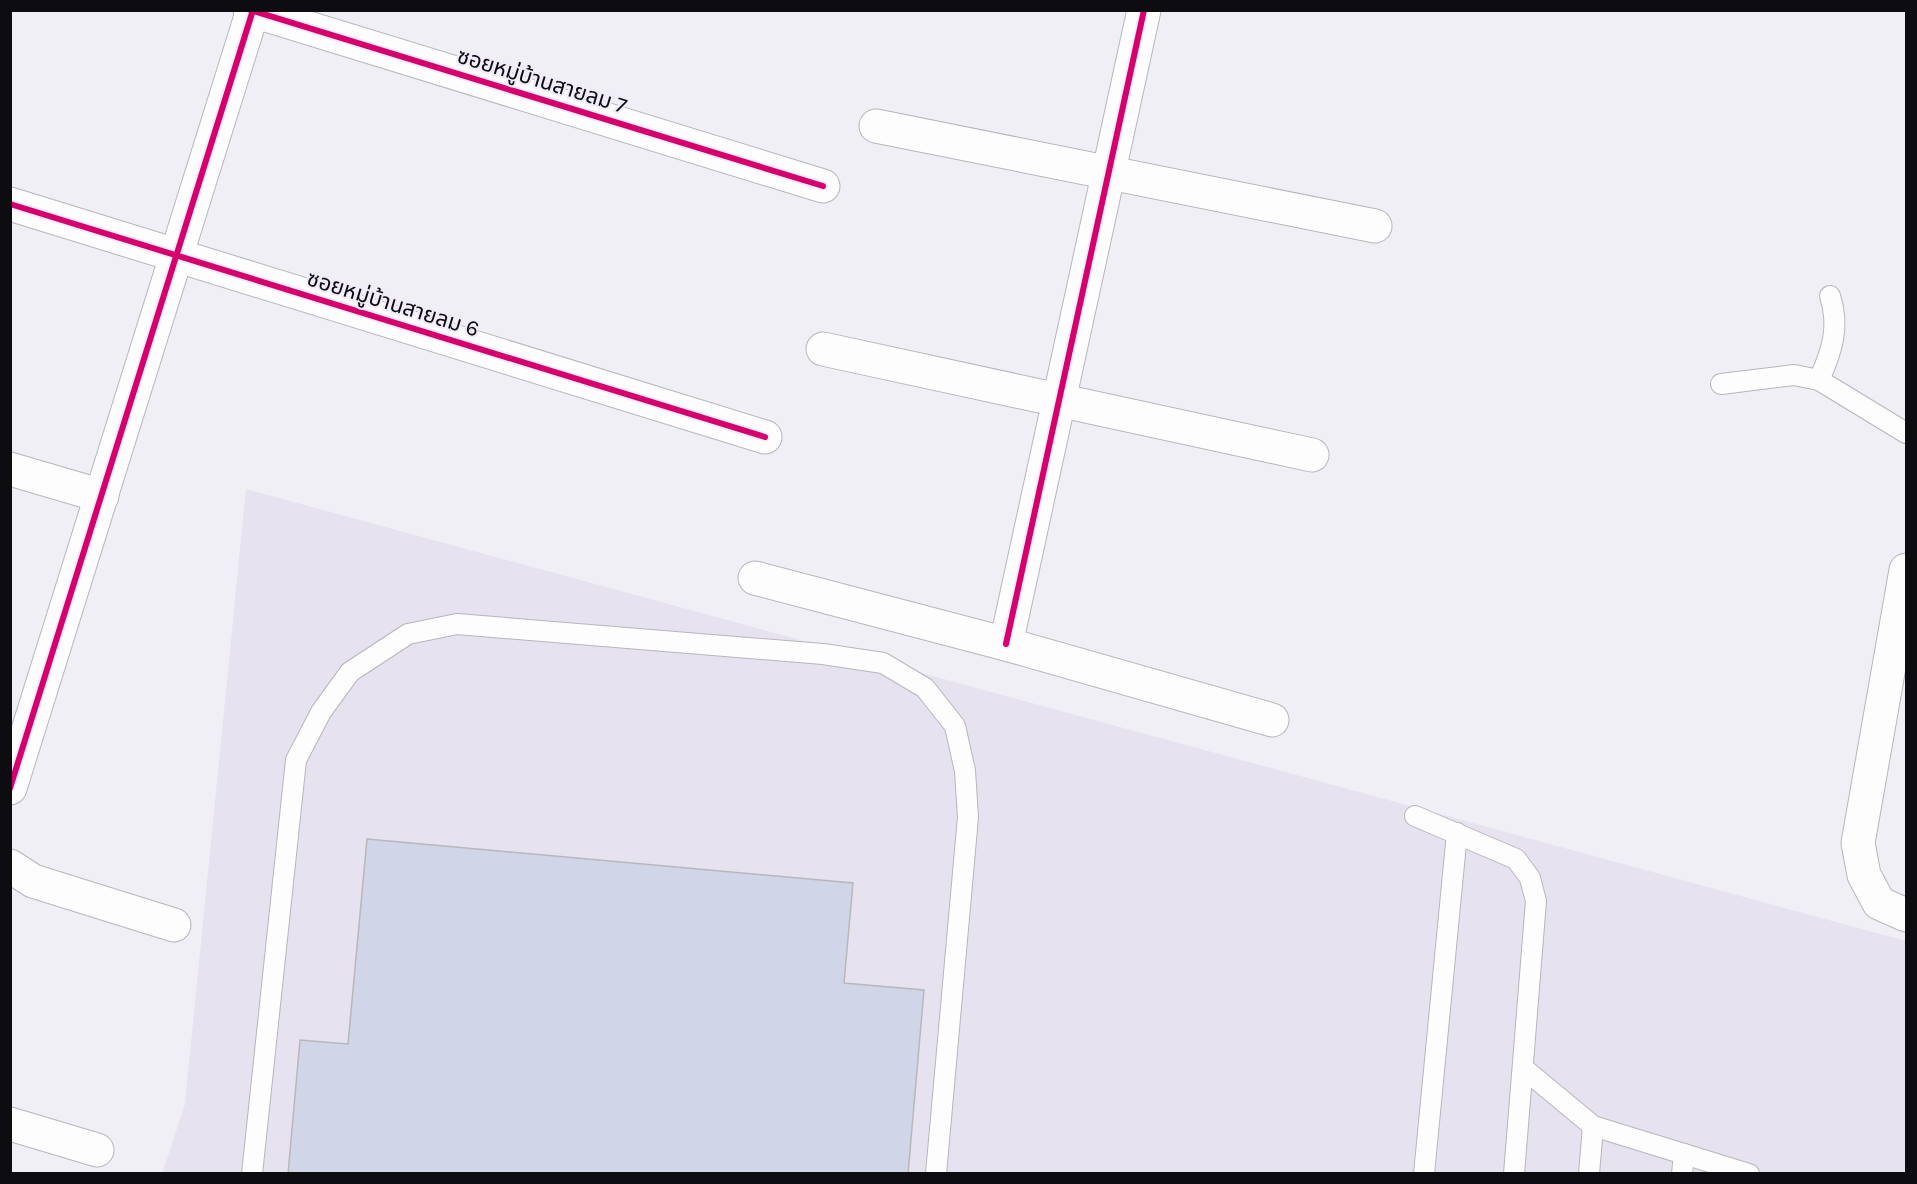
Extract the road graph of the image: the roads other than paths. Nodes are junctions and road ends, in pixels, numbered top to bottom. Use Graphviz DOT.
graph roads {
  1 [pos="1144,10"];
  2 [pos="252,11"];
  3 [pos="876,126"];
  4 [pos="1109,172"];
  5 [pos="823,186"];
  6 [pos="10,204"];
  7 [pos="1375,226"];
  8 [pos="175,256"];
  9 [pos="1830,296"];
  10 [pos="823,349"];
  11 [pos="1819,380"];
  12 [pos="1721,384"];
  13 [pos="1059,401"];
  14 [pos="1906,433"];
  15 [pos="765,437"];
  16 [pos="1312,455"];
  17 [pos="10,469"];
  18 [pos="102,496"];
  19 [pos="1906,570"];
  20 [pos="755,578"];
  21 [pos="1006,644"];
  22 [pos="1272,720"];
  23 [pos="16,752"];
  24 [pos="10,788"];
  25 [pos="1415,816"];
  26 [pos="1457,833"];
  27 [pos="10,866"];
  28 [pos="1906,915"];
  29 [pos="174,925"];
  30 [pos="1523,1068"];
  31 [pos="10,1124"];
  32 [pos="1593,1126"];
  33 [pos="97,1150"];
  34 [pos="1683,1164"];
  35 [pos="252,1173"];
  36 [pos="936,1173"];
  37 [pos="1424,1173"];
  38 [pos="1514,1173"];
  39 [pos="1589,1173"];
  40 [pos="1749,1173"];
  1 -- 4 [label="street"];
  2 -- 5 [label="street, ซอยหมู่บ้านสายลม 7"];
  2 -- 8 [label="street"];
  3 -- 4 [label="street"];
  4 -- 7 [label="street"];
  4 -- 13 [label="street"];
  6 -- 8 [label="street, ซอยหมู่บ้านสายลม 6"];
  8 -- 15 [label="street, ซอยหมู่บ้านสายลม 6"];
  8 -- 18 [label="street"];
  9 -- 11 [label="lane"];
  10 -- 13 [label="street"];
  11 -- 12 [label="lane"];
  11 -- 14 [label="lane"];
  13 -- 16 [label="street"];
  13 -- 21 [label="street"];
  17 -- 18 [label="street"];
  18 -- 23 [label="street"];
  19 -- 28 [label="street"];
  20 -- 21 [label="street"];
  21 -- 22 [label="street"];
  23 -- 24 [label="street"];
  25 -- 26 [label="lane"];
  26 -- 30 [label="lane"];
  26 -- 37 [label="lane"];
  27 -- 29 [label="street"];
  30 -- 32 [label="lane"];
  30 -- 38 [label="lane"];
  31 -- 33 [label="street"];
  32 -- 34 [label="lane"];
  32 -- 39 [label="lane"];
  34 -- 40 [label="lane"];
  35 -- 36 [label="lane"];
}
